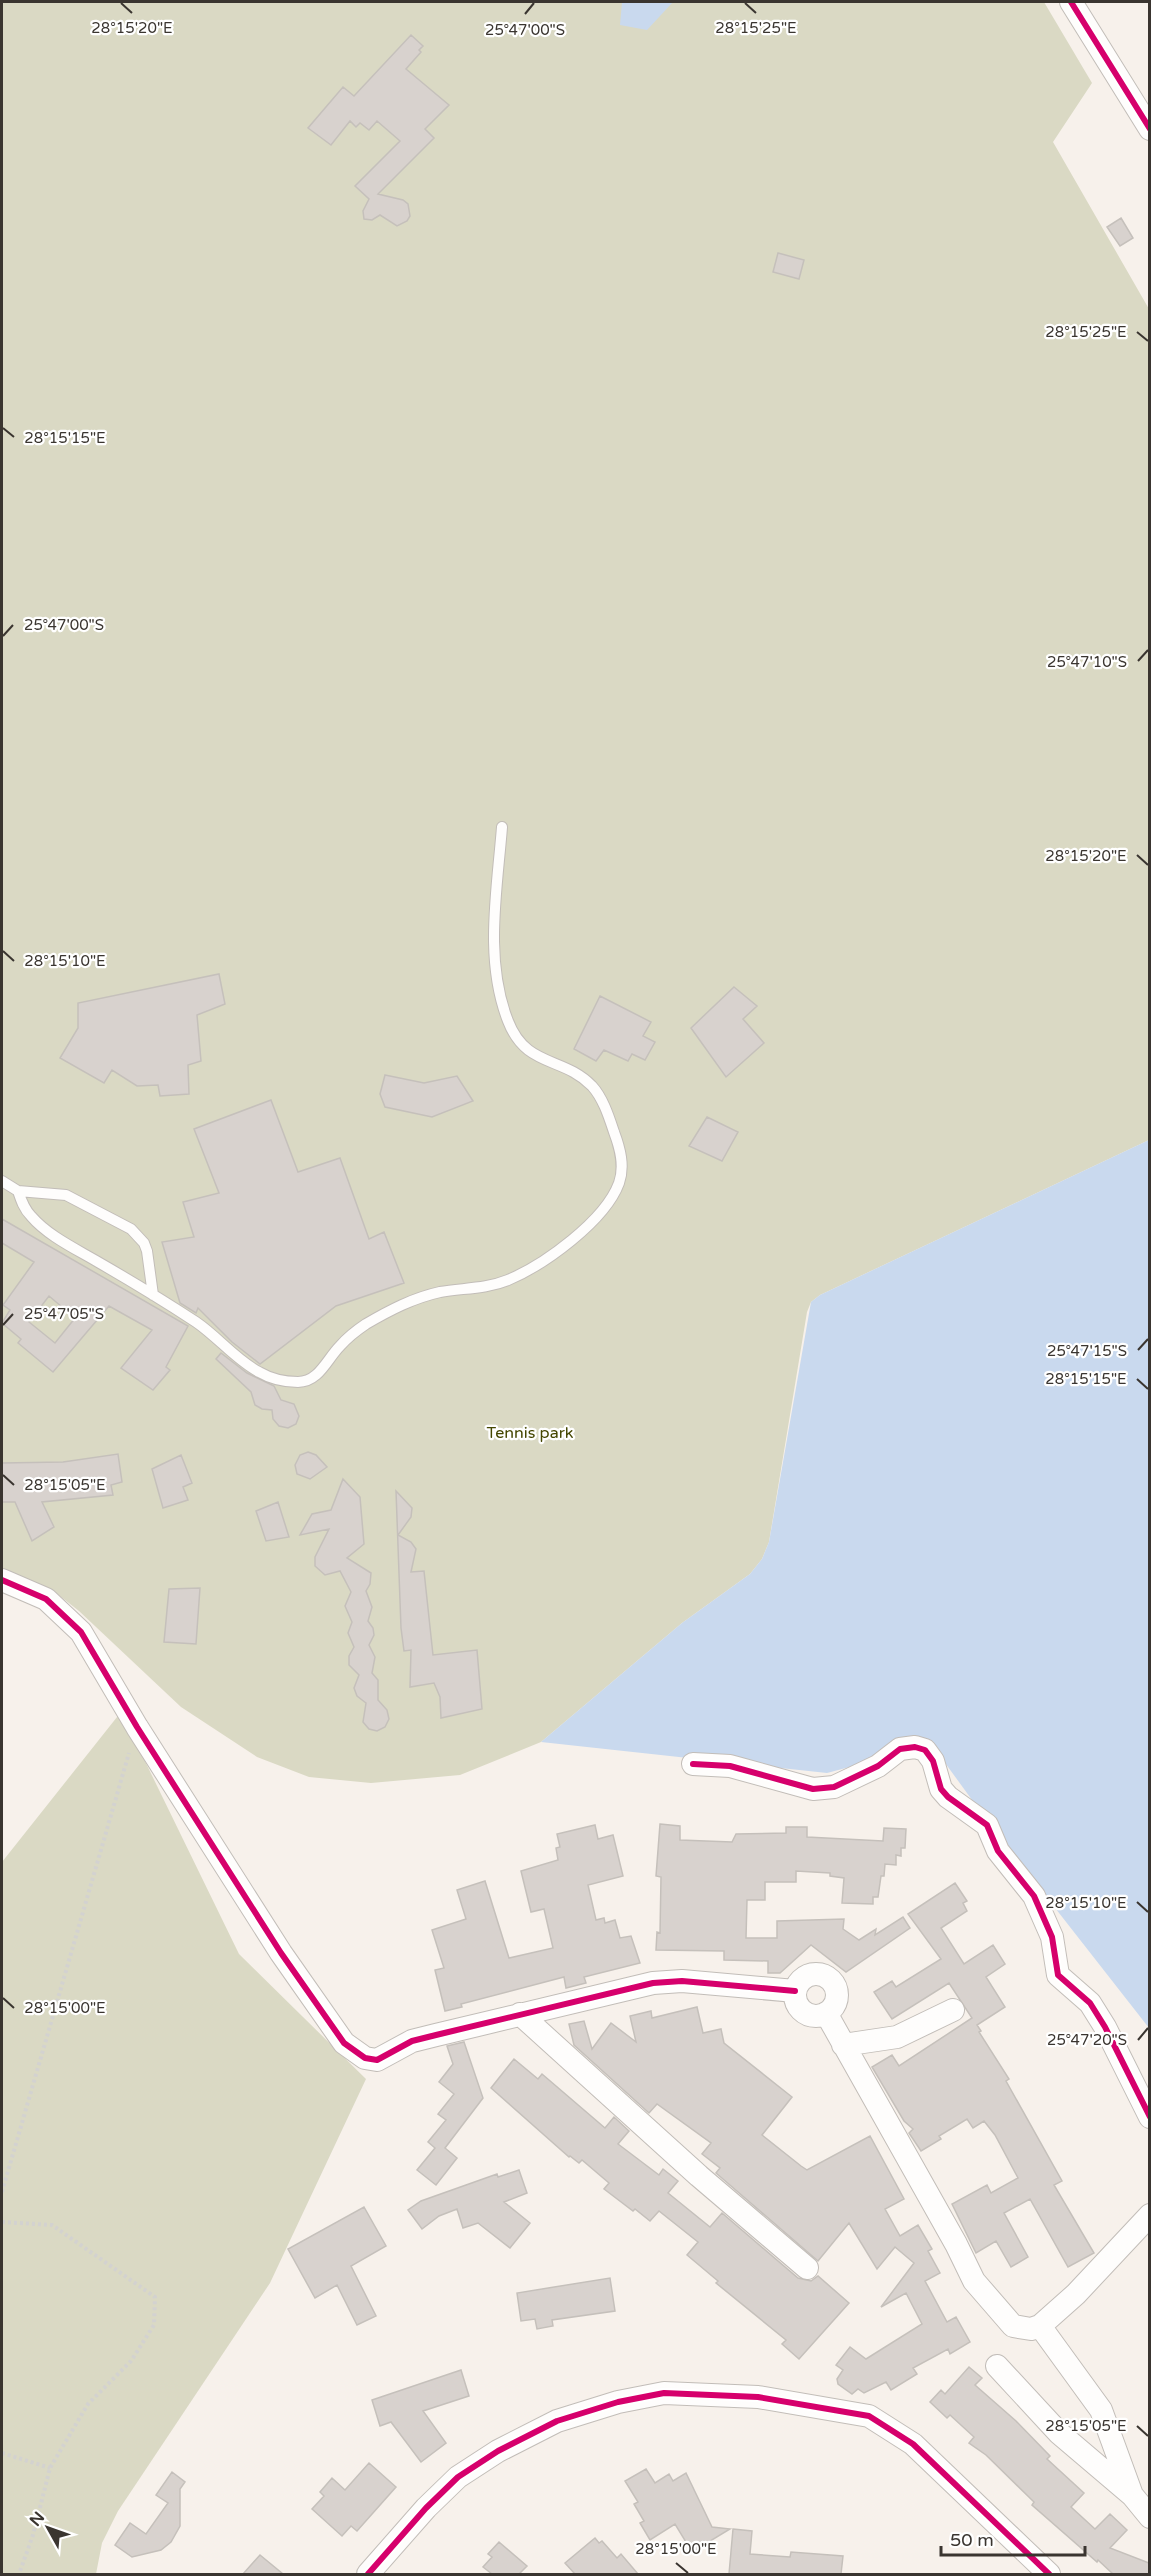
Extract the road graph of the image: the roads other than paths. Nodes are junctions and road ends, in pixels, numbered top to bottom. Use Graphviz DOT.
graph roads {
  1 [pos="1071,2"];
  2 [pos="1149,129"];
  3 [pos="502,827"];
  4 [pos="2,1181"];
  5 [pos="18,1191"];
  6 [pos="153,1295"];
  7 [pos="2,1580"];
  8 [pos="693,1764"];
  9 [pos="795,1991"];
  10 [pos="953,2010"];
  11 [pos="826,2013"];
  12 [pos="520,2014"];
  13 [pos="843,2045"];
  14 [pos="1149,2117"];
  15 [pos="1149,2215"];
  16 [pos="807,2268"];
  17 [pos="1040,2326"];
  18 [pos="997,2366"];
  19 [pos="1131,2495"];
  20 [pos="1149,2517"];
  21 [pos="368,2574"];
  22 [pos="1049,2574"];
  1 -- 2 [label="street"];
  3 -- 6 [label="lane"];
  4 -- 5 [label="lane"];
  5 -- 6 [label="lane"];
  5 -- 6 [label="lane"];
  7 -- 12 [label="street"];
  8 -- 14 [label="street"];
  9 -- 11 [label="street"];
  9 -- 11 [label="street"];
  9 -- 12 [label="street"];
  10 -- 13 [label="street"];
  11 -- 13 [label="street"];
  12 -- 16 [label="street"];
  13 -- 17 [label="street"];
  15 -- 17 [label="street"];
  17 -- 19 [label="street"];
  18 -- 19 [label="street"];
  19 -- 20 [label="street"];
  21 -- 22 [label="street"];
}
